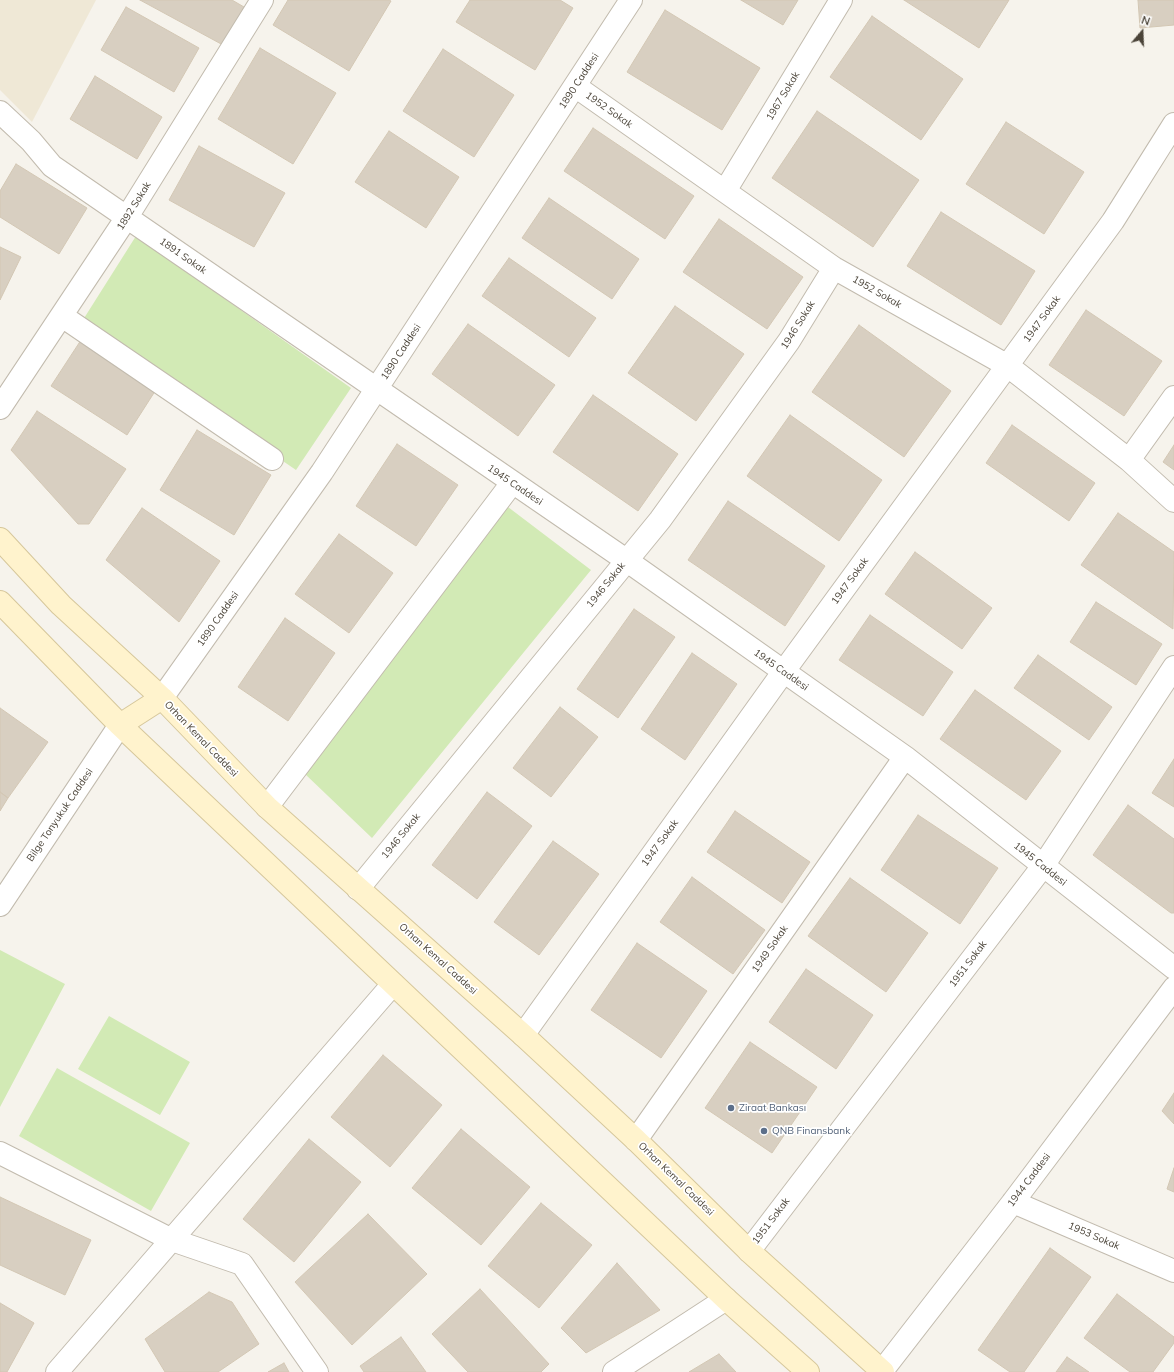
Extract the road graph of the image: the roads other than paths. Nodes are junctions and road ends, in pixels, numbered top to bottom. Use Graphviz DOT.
graph roads {
  1 [pos="262,0"];
  2 [pos="632,0"];
  3 [pos="841,0"];
  4 [pos="575,86"];
  5 [pos="2,120"];
  6 [pos="1174,124"];
  7 [pos="725,191"];
  8 [pos="127,218"];
  9 [pos="834,268"];
  10 [pos="62,316"];
  11 [pos="1008,366"];
  12 [pos="376,390"];
  13 [pos="1174,397"];
  14 [pos="0,408"];
  15 [pos="272,459"];
  16 [pos="1129,460"];
  17 [pos="512,483"];
  18 [pos="1174,501"];
  19 [pos="0,539"];
  20 [pos="626,560"];
  21 [pos="0,602"];
  22 [pos="1174,668"];
  23 [pos="784,672"];
  24 [pos="162,698"];
  25 [pos="120,725"];
  26 [pos="905,757"];
  27 [pos="267,807"];
  28 [pos="1043,866"];
  29 [pos="358,889"];
  30 [pos="0,905"];
  31 [pos="1174,968"];
  32 [pos="393,984"];
  33 [pos="1174,988"];
  34 [pos="523,1035"];
  35 [pos="636,1140"];
  36 [pos="0,1153"];
  37 [pos="1013,1202"];
  38 [pos="172,1240"];
  39 [pos="749,1251"];
  40 [pos="1174,1271"];
  41 [pos="726,1299"];
  42 [pos="57,1372"];
  43 [pos="317,1372"];
  44 [pos="614,1372"];
  45 [pos="808,1372"];
  46 [pos="882,1372"];
  1 -- 8 [label="street, 1892 Sokak"];
  2 -- 4 [label="street, 1890 Caddesi"];
  3 -- 7 [label="street, 1967 Sokak"];
  4 -- 7 [label="street, 1952 Sokak"];
  4 -- 12 [label="street, 1890 Caddesi"];
  5 -- 8 [label="street, 1891 Sokak"];
  6 -- 11 [label="street, 1947 Sokak"];
  7 -- 9 [label="street, 1952 Sokak"];
  8 -- 10 [label="street, 1892 Sokak"];
  8 -- 12 [label="street, 1891 Sokak"];
  9 -- 11 [label="street, 1952 Sokak"];
  9 -- 20 [label="street, 1946 Sokak"];
  10 -- 14 [label="street, 1892 Sokak"];
  10 -- 15 [label="street"];
  11 -- 16 [label="street, 1952 Sokak"];
  11 -- 23 [label="street, 1947 Sokak"];
  12 -- 17 [label="street, 1945 Caddesi"];
  12 -- 24 [label="street, 1890 Caddesi"];
  13 -- 16 [label="street"];
  16 -- 18 [label="street, 1952 Sokak"];
  17 -- 20 [label="street, 1945 Caddesi"];
  17 -- 27 [label="street"];
  19 -- 24 [label="main road, Orhan Kemal Caddesi"];
  20 -- 23 [label="street, 1945 Caddesi"];
  20 -- 29 [label="street, 1946 Sokak"];
  21 -- 25 [label="main road"];
  22 -- 28 [label="street, 1951 Sokak"];
  23 -- 26 [label="street, 1945 Caddesi"];
  23 -- 34 [label="street, 1947 Sokak"];
  24 -- 25 [label="main road"];
  24 -- 27 [label="main road, Orhan Kemal Caddesi"];
  25 -- 30 [label="street, Bilge Tonyukuk Caddesi"];
  25 -- 32 [label="main road"];
  26 -- 28 [label="street, 1945 Caddesi"];
  26 -- 35 [label="street, 1949 Sokak"];
  27 -- 29 [label="main road, Orhan Kemal Caddesi"];
  28 -- 31 [label="street, 1945 Caddesi"];
  28 -- 39 [label="street, 1951 Sokak"];
  29 -- 34 [label="main road, Orhan Kemal Caddesi"];
  32 -- 38 [label="street"];
  32 -- 41 [label="main road"];
  33 -- 37 [label="street, 1944 Caddesi"];
  34 -- 35 [label="main road, Orhan Kemal Caddesi"];
  35 -- 39 [label="main road, Orhan Kemal Caddesi"];
  36 -- 38 [label="street"];
  37 -- 40 [label="street, 1953 Sokak"];
  37 -- 46 [label="street, 1944 Caddesi"];
  38 -- 42 [label="street"];
  38 -- 43 [label="street"];
  39 -- 46 [label="main road, Orhan Kemal Caddesi"];
  41 -- 44 [label="street"];
  41 -- 45 [label="main road"];
}
